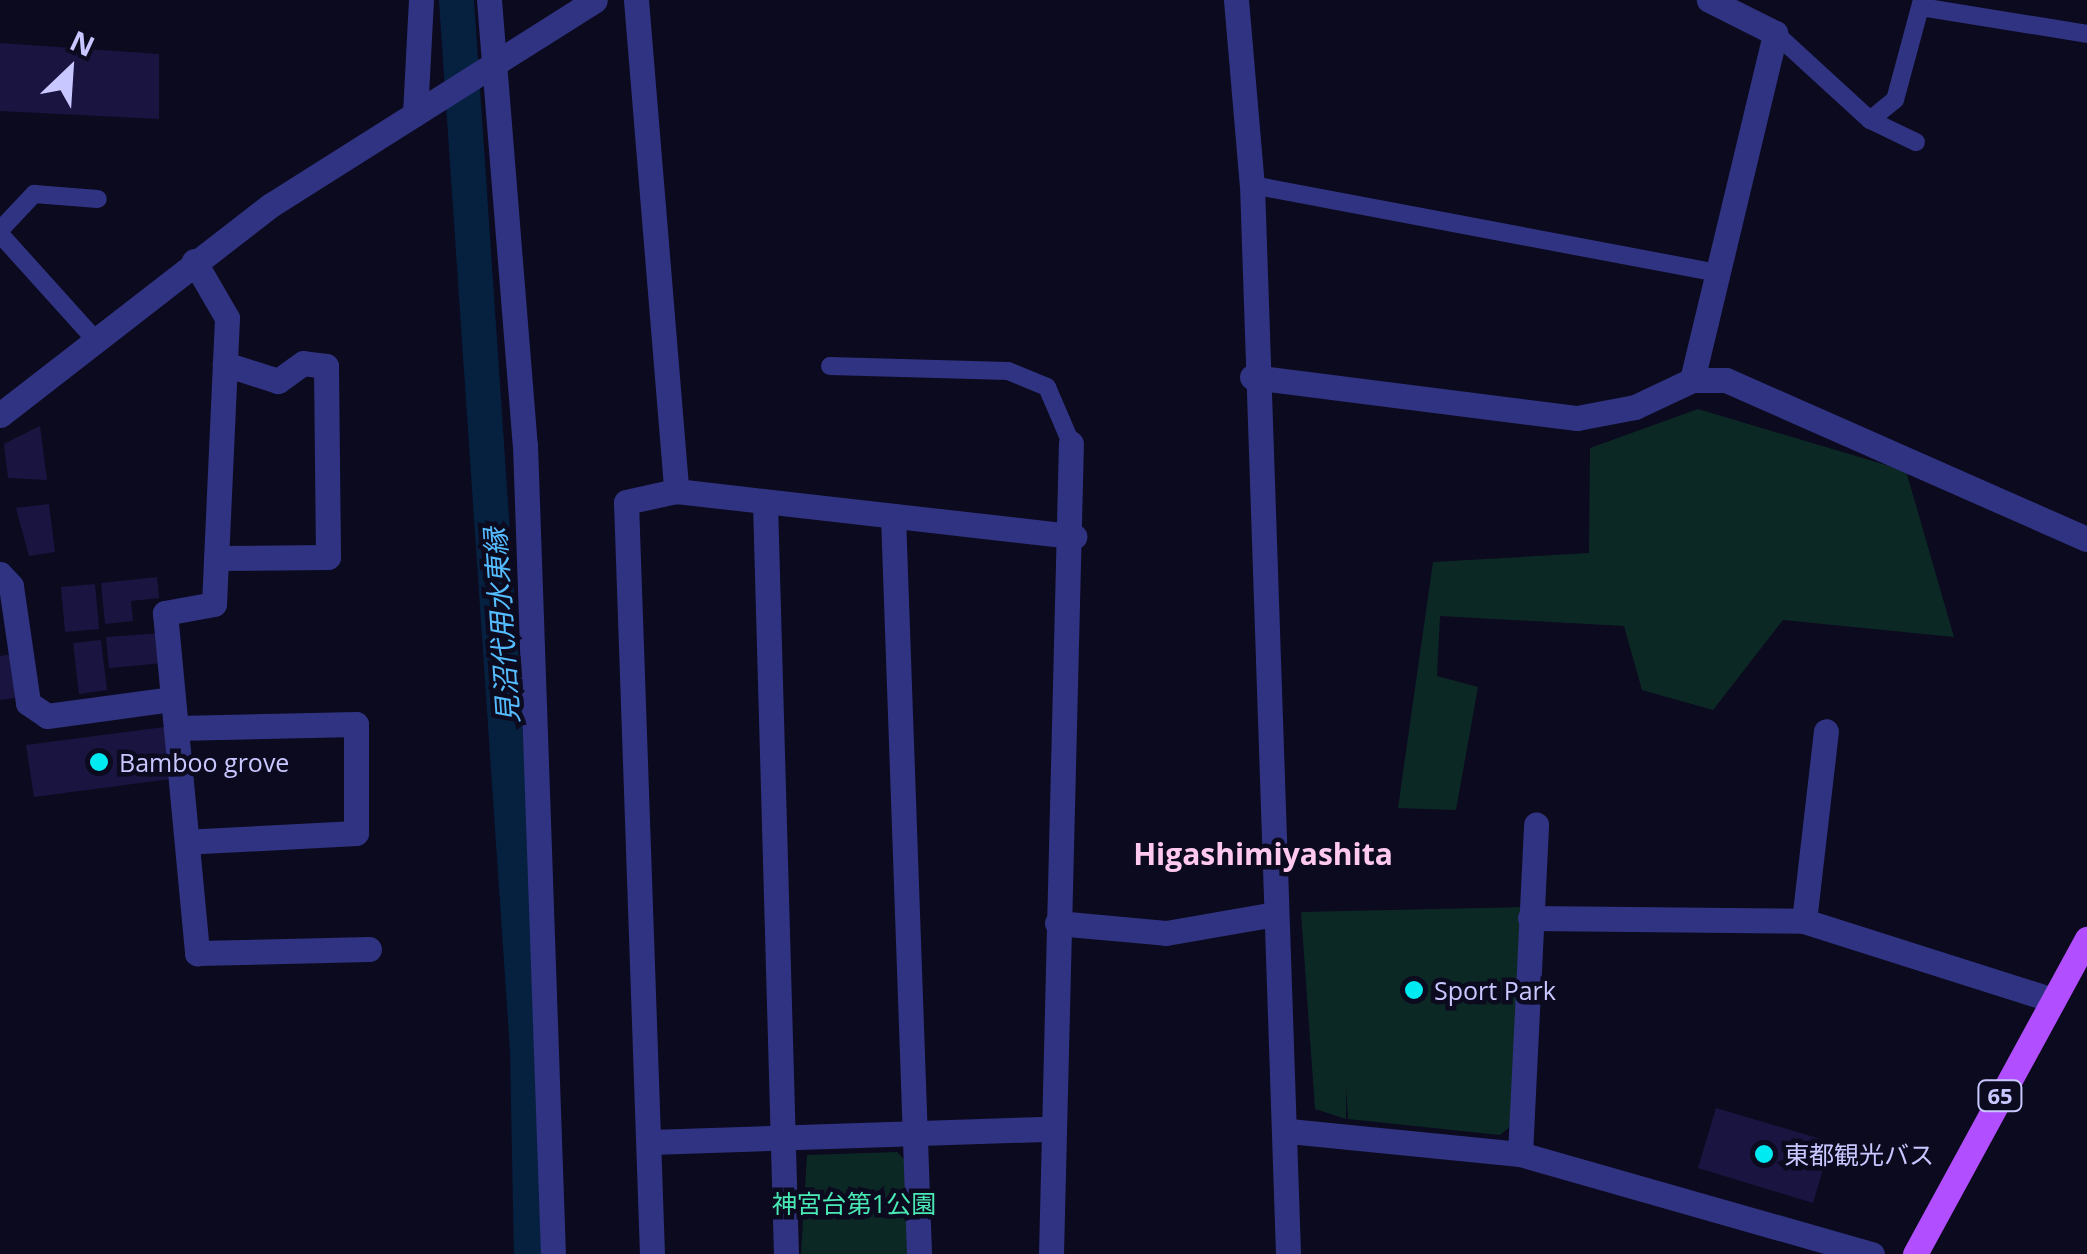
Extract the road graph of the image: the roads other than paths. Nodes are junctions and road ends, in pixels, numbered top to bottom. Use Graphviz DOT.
graph roads {
  1 [pos="421,0"];
  2 [pos="489,0"];
  3 [pos="595,0"];
  4 [pos="636,0"];
  5 [pos="1236,0"];
  6 [pos="1709,0"];
  7 [pos="1922,3"];
  8 [pos="1775,33"];
  9 [pos="2087,34"];
  10 [pos="488,72"];
  11 [pos="424,109"];
  12 [pos="1870,120"];
  13 [pos="1916,142"];
  14 [pos="1252,185"];
  15 [pos="98,198"];
  16 [pos="0,232"];
  17 [pos="194,261"];
  18 [pos="1714,272"];
  19 [pos="92,336"];
  20 [pos="225,364"];
  21 [pos="830,366"];
  22 [pos="1252,377"];
  23 [pos="1692,380"];
  24 [pos="0,415"];
  25 [pos="1071,443"];
  26 [pos="676,491"];
  27 [pos="765,503"];
  28 [pos="893,516"];
  29 [pos="1074,536"];
  30 [pos="2087,539"];
  31 [pos="216,558"];
  32 [pos="0,574"];
  33 [pos="173,699"];
  34 [pos="176,728"];
  35 [pos="1826,731"];
  36 [pos="1536,824"];
  37 [pos="187,842"];
  38 [pos="1276,914"];
  39 [pos="1530,918"];
  40 [pos="1804,920"];
  41 [pos="1056,923"];
  42 [pos="2087,939"];
  43 [pos="368,949"];
  44 [pos="2053,1000"];
  45 [pos="1051,1129"];
  46 [pos="1289,1131"];
  47 [pos="781,1136"];
  48 [pos="916,1138"];
  49 [pos="650,1142"];
  50 [pos="1520,1154"];
  51 [pos="553,1254"];
  52 [pos="652,1254"];
  53 [pos="786,1254"];
  54 [pos="919,1254"];
  55 [pos="1052,1254"];
  56 [pos="1288,1254"];
  57 [pos="1872,1254"];
  58 [pos="1915,1254"];
  1 -- 11 [label="street"];
  2 -- 10 [label="street"];
  3 -- 10 [label="street"];
  4 -- 26 [label="street"];
  5 -- 14 [label="street"];
  6 -- 8 [label="street"];
  7 -- 9 [label="lane"];
  7 -- 12 [label="lane"];
  8 -- 12 [label="lane"];
  8 -- 18 [label="street"];
  10 -- 11 [label="street"];
  10 -- 51 [label="street"];
  11 -- 17 [label="street"];
  12 -- 13 [label="lane"];
  14 -- 18 [label="lane"];
  14 -- 22 [label="street"];
  15 -- 16 [label="lane"];
  16 -- 19 [label="lane"];
  17 -- 19 [label="street"];
  17 -- 20 [label="street"];
  18 -- 23 [label="street"];
  19 -- 24 [label="street"];
  20 -- 31 [label="street"];
  20 -- 31 [label="street"];
  21 -- 25 [label="lane"];
  22 -- 23 [label="street"];
  22 -- 38 [label="street"];
  23 -- 30 [label="street"];
  25 -- 29 [label="street"];
  26 -- 27 [label="street"];
  26 -- 49 [label="street"];
  27 -- 28 [label="street"];
  27 -- 47 [label="street"];
  28 -- 29 [label="street"];
  28 -- 48 [label="street"];
  29 -- 41 [label="street"];
  31 -- 33 [label="street"];
  32 -- 33 [label="street"];
  33 -- 34 [label="street"];
  34 -- 37 [label="street"];
  34 -- 37 [label="street"];
  35 -- 40 [label="street"];
  36 -- 39 [label="street"];
  37 -- 43 [label="street"];
  38 -- 41 [label="street"];
  38 -- 46 [label="street"];
  39 -- 40 [label="street"];
  39 -- 50 [label="street"];
  40 -- 44 [label="street"];
  41 -- 45 [label="street"];
  42 -- 44 [label="main road, 65"];
  44 -- 58 [label="main road, 65"];
  45 -- 48 [label="street"];
  45 -- 55 [label="street"];
  46 -- 50 [label="street"];
  46 -- 56 [label="street"];
  47 -- 48 [label="street"];
  47 -- 49 [label="street"];
  47 -- 53 [label="street"];
  48 -- 54 [label="street"];
  49 -- 52 [label="street"];
  50 -- 57 [label="street"];
}
